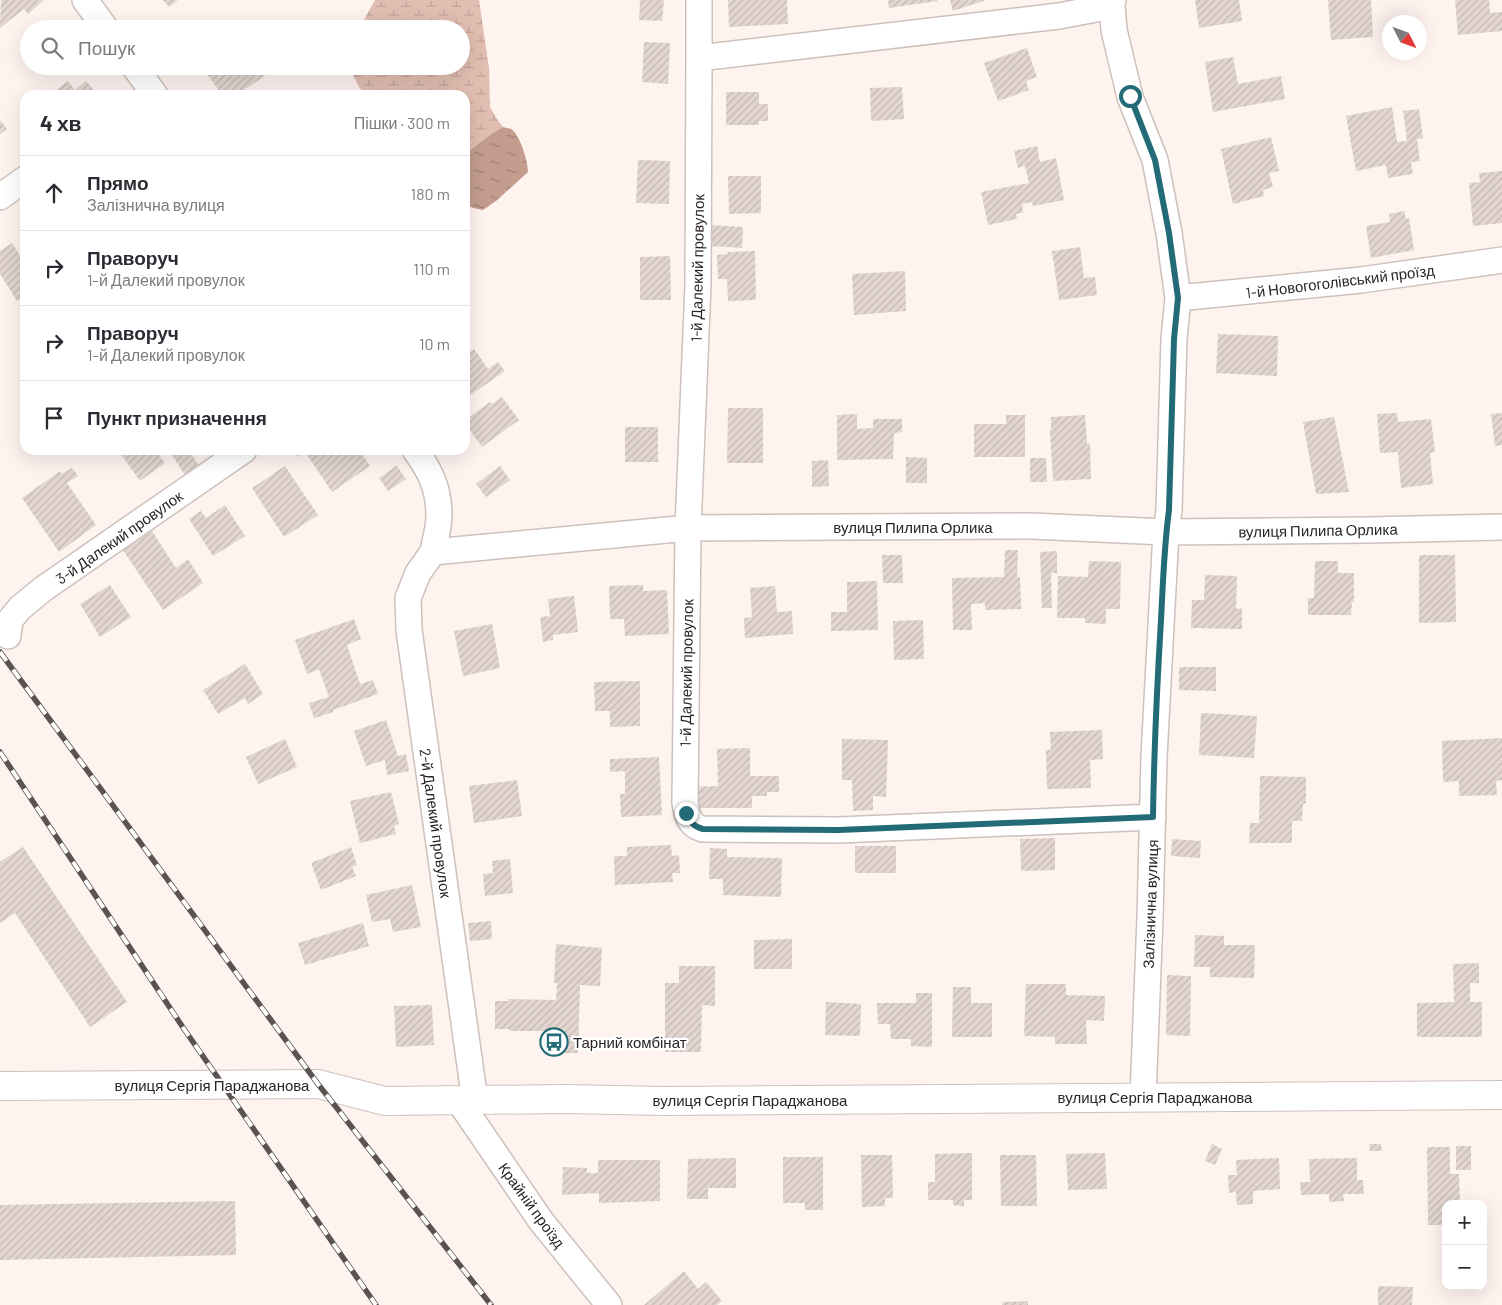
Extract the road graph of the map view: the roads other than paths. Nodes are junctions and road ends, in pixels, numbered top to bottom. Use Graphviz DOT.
graph roads {
  1 [pos="85,0"];
  2 [pos="699,0"];
  3 [pos="1112,3"];
  4 [pos="99,20"];
  5 [pos="698,58"];
  6 [pos="139,75"];
  7 [pos="149,90"];
  8 [pos="20,183"];
  9 [pos="0,197"];
  10 [pos="1502,260"];
  11 [pos="1178,298"];
  12 [pos="237,455"];
  13 [pos="419,455"];
  14 [pos="1502,527"];
  15 [pos="688,528"];
  16 [pos="1166,532"];
  17 [pos="433,552"];
  18 [pos="8,636"];
  19 [pos="1153,817"];
  20 [pos="0,1086"];
  21 [pos="1502,1096"];
  22 [pos="1143,1097"];
  23 [pos="467,1101"];
  24 [pos="609,1305"];
  1 -- 4 [label="street"];
  2 -- 5 [label="street, 1-й Далекий провулок"];
  3 -- 5 [label="street"];
  3 -- 11 [label="street, Залізнична вулиця"];
  5 -- 15 [label="street, 1-й Далекий провулок"];
  6 -- 7 [label="street"];
  8 -- 9 [label="street"];
  10 -- 11 [label="street, 1-й Новогоголівський проїзд"];
  11 -- 16 [label="street, Залізнична вулиця"];
  12 -- 18 [label="street, 3-й Далекий провулок"];
  13 -- 17 [label="street"];
  14 -- 16 [label="street, вулиця Пилипа Орлика"];
  15 -- 16 [label="street, вулиця Пилипа Орлика"];
  15 -- 17 [label="street, вулиця Пилипа Орлика"];
  15 -- 19 [label="street, 1-й Далекий провулок"];
  16 -- 19 [label="street, Залізнична вулиця"];
  17 -- 23 [label="street, 2-й Далекий провулок"];
  19 -- 22 [label="street, Залізнична вулиця"];
  20 -- 23 [label="main road, вулиця Сергія Параджанова"];
  21 -- 22 [label="main road, вулиця Сергія Параджанова"];
  22 -- 23 [label="main road, вулиця Сергія Параджанова"];
  23 -- 24 [label="street, Крайній проїзд"];
}
